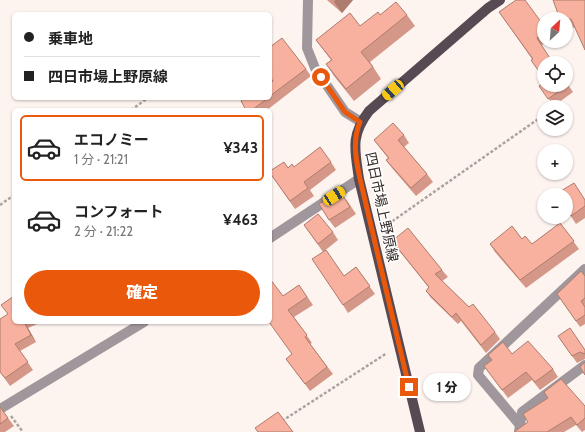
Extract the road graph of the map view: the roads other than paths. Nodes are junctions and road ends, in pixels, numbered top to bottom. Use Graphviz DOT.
graph roads {
  1 [pos="308,0"];
  2 [pos="500,0"];
  3 [pos="360,122"];
  4 [pos="360,179"];
  5 [pos="272,237"];
  6 [pos="585,269"];
  7 [pos="141,324"];
  8 [pos="585,365"];
  9 [pos="3,408"];
  10 [pos="520,428"];
  11 [pos="420,432"];
  1 -- 3 [label="street"];
  2 -- 3 [label="main road, 四日市場上野原線"];
  3 -- 4 [label="main road, 四日市場上野原線"];
  4 -- 5 [label="street"];
  4 -- 11 [label="main road, 四日市場上野原線"];
  6 -- 10 [label="street"];
  7 -- 9 [label="street"];
  8 -- 10 [label="street"];
}
